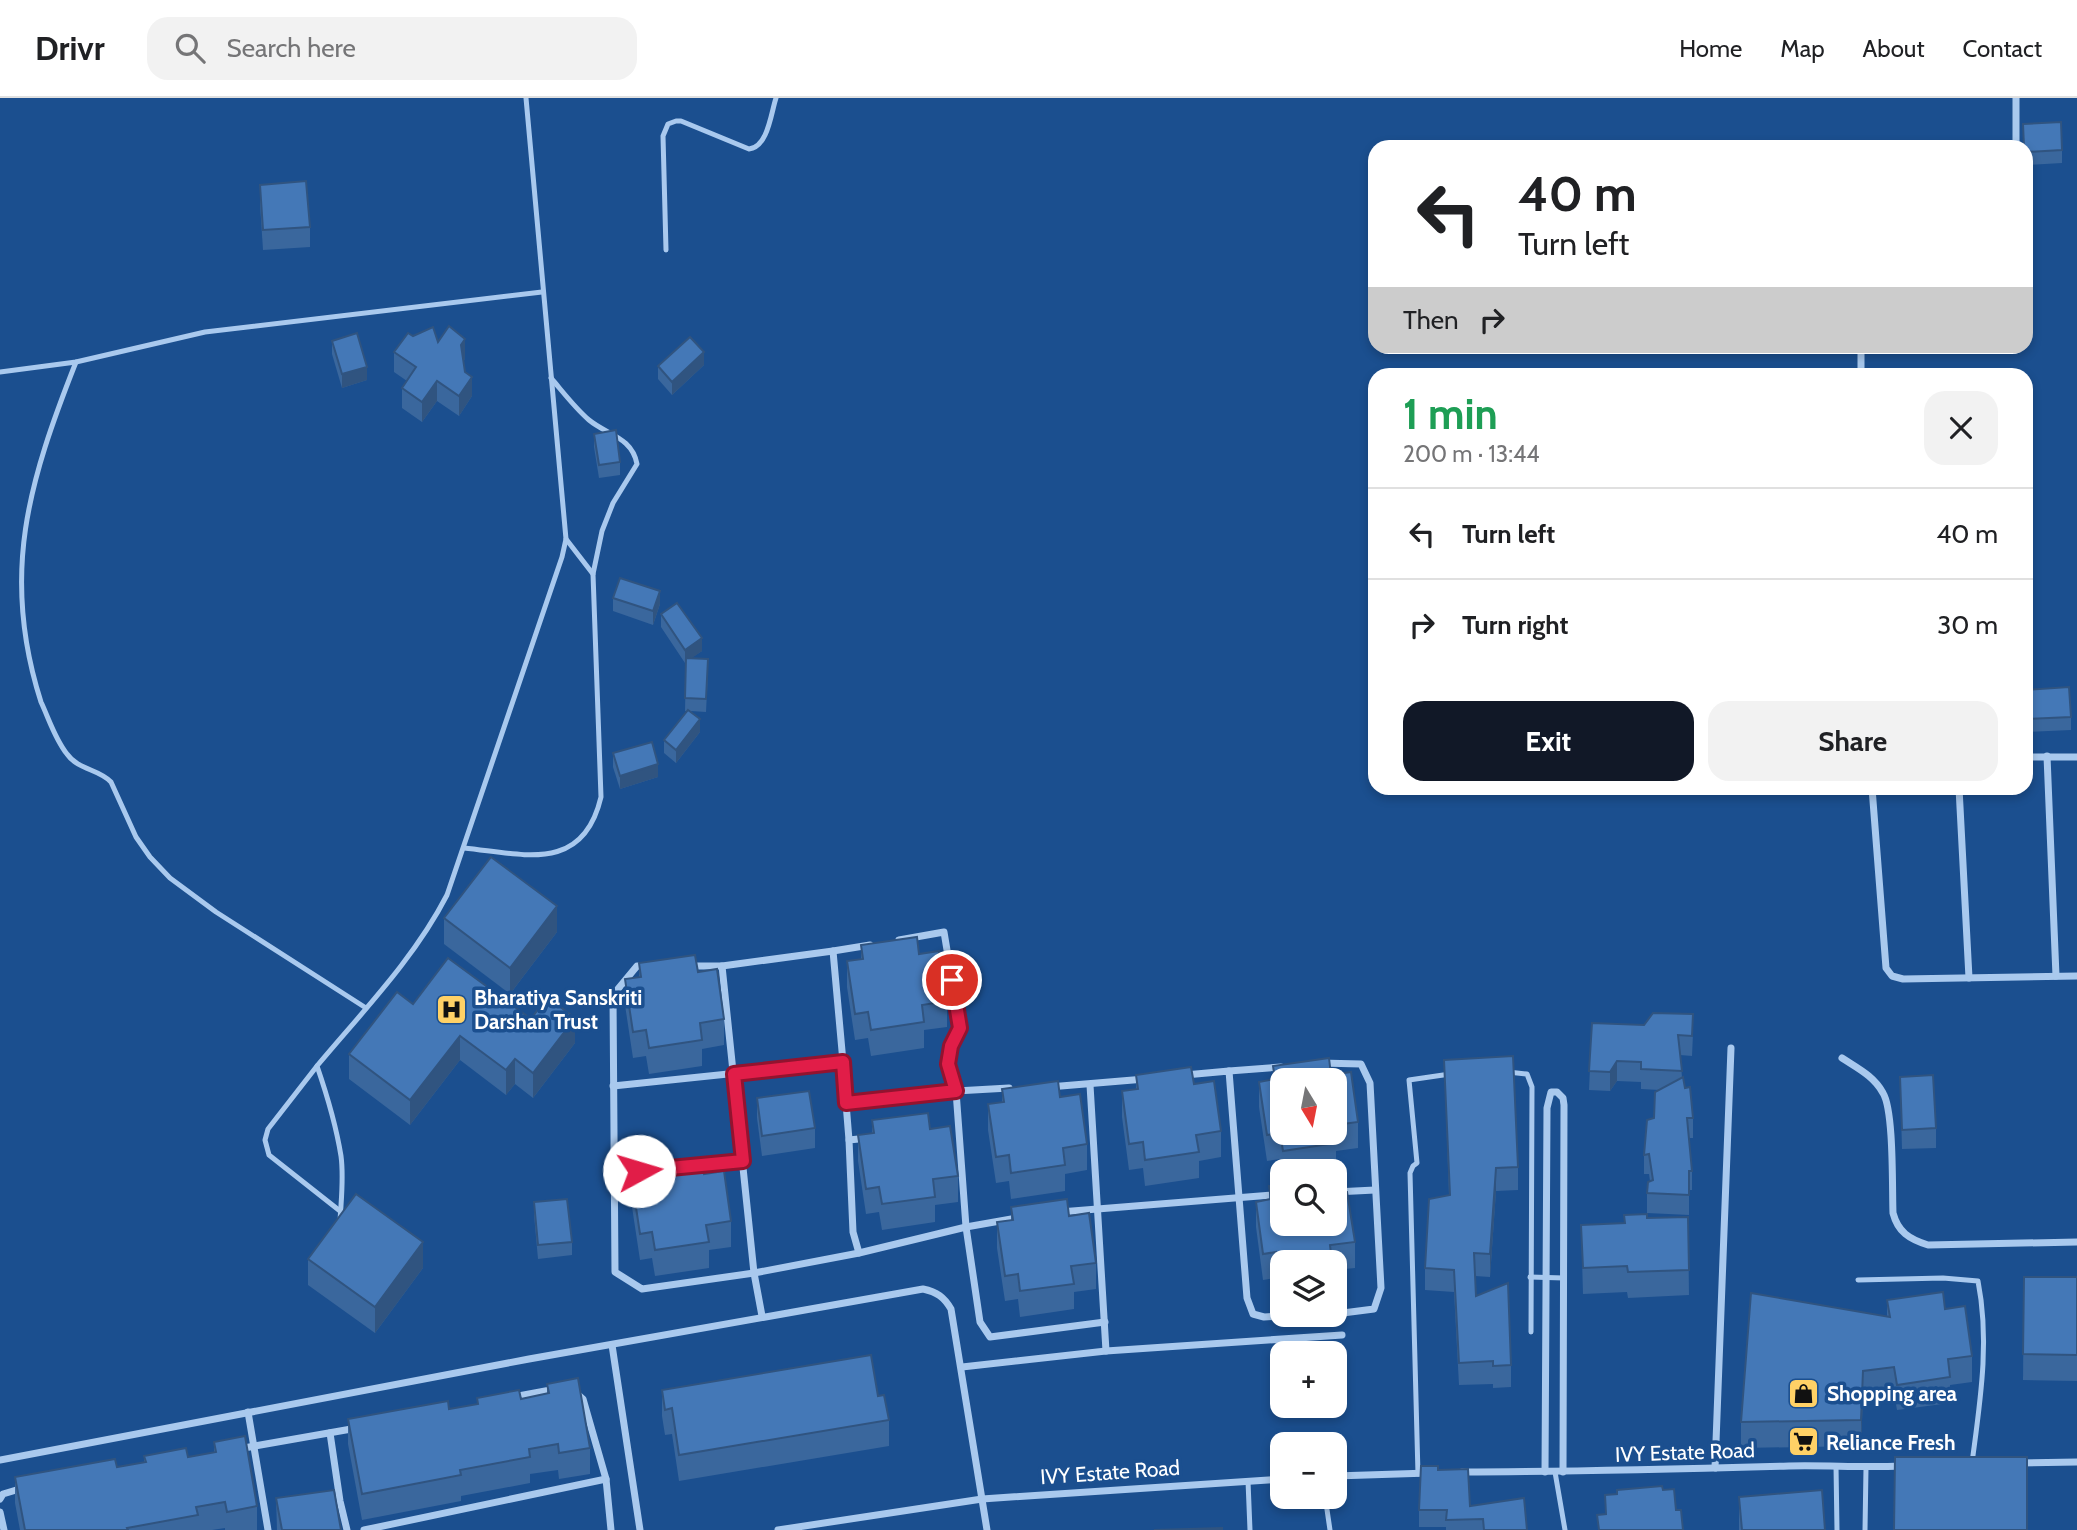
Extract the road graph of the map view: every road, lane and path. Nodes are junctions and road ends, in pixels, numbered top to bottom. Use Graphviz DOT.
graph roads {
  1 [pos="526,98"];
  2 [pos="776,98"];
  3 [pos="2016,98"];
  4 [pos="2016,140"];
  5 [pos="666,250"];
  6 [pos="542,292"];
  7 [pos="76,362"];
  8 [pos="0,372"];
  9 [pos="551,378"];
  10 [pos="566,539"];
  11 [pos="593,574"];
  12 [pos="2047,756"];
  13 [pos="2033,757"];
  14 [pos="2077,757"];
  15 [pos="1873,795"];
  16 [pos="1959,795"];
  17 [pos="464,848"];
  18 [pos="895,940"];
  19 [pos="882,943"];
  20 [pos="833,951"];
  21 [pos="661,966"];
  22 [pos="673,966"];
  23 [pos="722,966"];
  24 [pos="2056,976"];
  25 [pos="2077,976"];
  26 [pos="1969,978"];
  27 [pos="366,1008"];
  28 [pos="1731,1048"];
  29 [pos="1842,1058"];
  30 [pos="843,1062"];
  31 [pos="1311,1064"];
  32 [pos="317,1066"];
  33 [pos="1284,1066"];
  34 [pos="1229,1071"];
  35 [pos="1462,1073"];
  36 [pos="1496,1073"];
  37 [pos="734,1074"];
  38 [pos="1170,1076"];
  39 [pos="1157,1078"];
  40 [pos="1090,1085"];
  41 [pos="613,1086"];
  42 [pos="1036,1087"];
  43 [pos="1023,1088"];
  44 [pos="956,1091"];
  45 [pos="846,1103"];
  46 [pos="960,1130"];
  47 [pos="946,1132"];
  48 [pos="877,1138"];
  49 [pos="849,1140"];
  50 [pos="743,1161"];
  51 [pos="691,1166"];
  52 [pos="665,1168"];
  53 [pos="614,1173"];
  54 [pos="1376,1190"];
  55 [pos="1347,1191"];
  56 [pos="1270,1195"];
  57 [pos="1240,1196"];
  58 [pos="1097,1208"];
  59 [pos="340,1210"];
  60 [pos="1049,1213"];
  61 [pos="1025,1217"];
  62 [pos="967,1227"];
  63 [pos="340,1232"];
  64 [pos="2077,1242"];
  65 [pos="859,1253"];
  66 [pos="754,1273"];
  67 [pos="1531,1278"];
  68 [pos="1546,1278"];
  69 [pos="1564,1278"];
  70 [pos="1858,1280"];
  71 [pos="1347,1312"];
  72 [pos="762,1316"];
  73 [pos="1270,1317"];
  74 [pos="1105,1322"];
  75 [pos="1531,1332"];
  76 [pos="1342,1335"];
  77 [pos="612,1345"];
  78 [pos="1106,1351"];
  79 [pos="961,1367"];
  80 [pos="504,1399"];
  81 [pos="248,1412"];
  82 [pos="370,1425"];
  83 [pos="330,1433"];
  84 [pos="254,1446"];
  85 [pos="227,1451"];
  86 [pos="0,1460"];
  87 [pos="2077,1462"];
  88 [pos="1959,1463"];
  89 [pos="1972,1463"];
  90 [pos="1982,1463"];
  91 [pos="2013,1463"];
  92 [pos="1836,1466"];
  93 [pos="1908,1466"];
  94 [pos="1715,1468"];
  95 [pos="1866,1468"];
  96 [pos="1456,1472"];
  97 [pos="1545,1472"];
  98 [pos="1559,1472"];
  99 [pos="1443,1473"];
  100 [pos="1418,1474"];
  101 [pos="1347,1476"];
  102 [pos="606,1479"];
  103 [pos="1270,1480"];
  104 [pos="1248,1481"];
  105 [pos="26,1487"];
  106 [pos="0,1499"];
  107 [pos="982,1499"];
  108 [pos="340,1501"];
  109 [pos="328,1503"];
  110 [pos="1327,1509"];
  111 [pos="278,1510"];
  112 [pos="0,1512"];
  113 [pos="265,1512"];
  114 [pos="804,1527"];
  115 [pos="4,1530"];
  116 [pos="268,1530"];
  117 [pos="347,1530"];
  118 [pos="364,1530"];
  119 [pos="611,1530"];
  120 [pos="640,1530"];
  121 [pos="778,1530"];
  122 [pos="987,1530"];
  123 [pos="1250,1530"];
  124 [pos="1330,1530"];
  125 [pos="1565,1530"];
  126 [pos="1837,1530"];
  127 [pos="1865,1530"];
  1 -- 6 [label="lane"];
  2 -- 5 [label="lane"];
  3 -- 4 [label="street"];
  6 -- 7 [label="lane"];
  6 -- 9 [label="lane"];
  7 -- 8 [label="lane"];
  7 -- 27 [label="lane"];
  9 -- 10 [label="lane"];
  9 -- 11 [label="lane"];
  10 -- 11 [label="lane"];
  10 -- 17 [label="lane"];
  11 -- 17 [label="lane"];
  12 -- 13 [label="street"];
  12 -- 14 [label="street"];
  12 -- 24 [label="street"];
  15 -- 26 [label="street"];
  16 -- 26 [label="street"];
  17 -- 27 [label="lane"];
  18 -- 44 [label="street"];
  19 -- 20 [label="street"];
  20 -- 23 [label="street"];
  20 -- 30 [label="street"];
  21 -- 41 [label="street"];
  22 -- 23 [label="street"];
  23 -- 37 [label="street"];
  24 -- 25 [label="street"];
  24 -- 26 [label="street"];
  27 -- 32 [label="lane"];
  28 -- 94 [label="street"];
  29 -- 64 [label="street"];
  30 -- 37 [label="street"];
  30 -- 45 [label="street"];
  31 -- 54 [label="street"];
  32 -- 59 [label="lane"];
  32 -- 59 [label="lane"];
  33 -- 34 [label="street"];
  34 -- 38 [label="street"];
  34 -- 57 [label="street"];
  35 -- 100 [label="lane"];
  36 -- 67 [label="lane"];
  37 -- 41 [label="street"];
  37 -- 50 [label="street"];
  39 -- 40 [label="street"];
  40 -- 42 [label="street"];
  40 -- 58 [label="street"];
  41 -- 53 [label="street"];
  43 -- 44 [label="street"];
  44 -- 45 [label="street"];
  44 -- 46 [label="street"];
  45 -- 49 [label="street"];
  46 -- 47 [label="street"];
  46 -- 62 [label="street"];
  48 -- 49 [label="street"];
  49 -- 65 [label="street"];
  50 -- 51 [label="street"];
  50 -- 66 [label="street"];
  52 -- 53 [label="street"];
  53 -- 66 [label="street"];
  54 -- 55 [label="street"];
  54 -- 71 [label="street"];
  56 -- 57 [label="street"];
  57 -- 58 [label="street"];
  57 -- 73 [label="street"];
  58 -- 60 [label="street"];
  58 -- 74 [label="street"];
  59 -- 63 [label="lane"];
  61 -- 62 [label="street"];
  62 -- 65 [label="street"];
  62 -- 74 [label="street"];
  65 -- 66 [label="street"];
  66 -- 72 [label="street"];
  67 -- 68 [label="lane"];
  67 -- 75 [label="lane"];
  68 -- 69 [label="lane"];
  68 -- 69 [label="street"];
  68 -- 97 [label="street"];
  69 -- 98 [label="street"];
  70 -- 89 [label="lane"];
  72 -- 77 [label="street"];
  72 -- 79 [label="street"];
  74 -- 78 [label="street"];
  76 -- 78 [label="street"];
  77 -- 81 [label="street"];
  77 -- 120 [label="street"];
  78 -- 79 [label="street"];
  79 -- 107 [label="street"];
  80 -- 102 [label="street"];
  81 -- 84 [label="street"];
  81 -- 86 [label="street"];
  82 -- 83 [label="street"];
  83 -- 84 [label="street"];
  83 -- 108 [label="street"];
  84 -- 85 [label="street"];
  84 -- 113 [label="street"];
  87 -- 91 [label="street"];
  88 -- 89 [label="street"];
  89 -- 90 [label="street"];
  92 -- 94 [label="street, IVY Estate Road"];
  92 -- 95 [label="street, IVY Estate Road"];
  92 -- 126 [label="lane"];
  93 -- 95 [label="street, IVY Estate Road"];
  94 -- 98 [label="street, IVY Estate Road"];
  95 -- 127 [label="lane"];
  96 -- 97 [label="street, IVY Estate Road"];
  97 -- 98 [label="street, IVY Estate Road"];
  98 -- 125 [label="lane"];
  99 -- 100 [label="street"];
  100 -- 101 [label="street"];
  102 -- 118 [label="street"];
  102 -- 119 [label="street"];
  103 -- 104 [label="street, IVY Estate Road"];
  104 -- 107 [label="street, IVY Estate Road"];
  104 -- 123 [label="lane"];
  105 -- 106 [label="street"];
  107 -- 114 [label="street, IVY Estate Road"];
  107 -- 122 [label="street"];
  108 -- 109 [label="street"];
  108 -- 117 [label="street"];
  110 -- 124 [label="lane"];
  111 -- 113 [label="street"];
  112 -- 115 [label="street"];
  113 -- 116 [label="street"];
  114 -- 121 [label="street, IVY Estate Road"];
}
